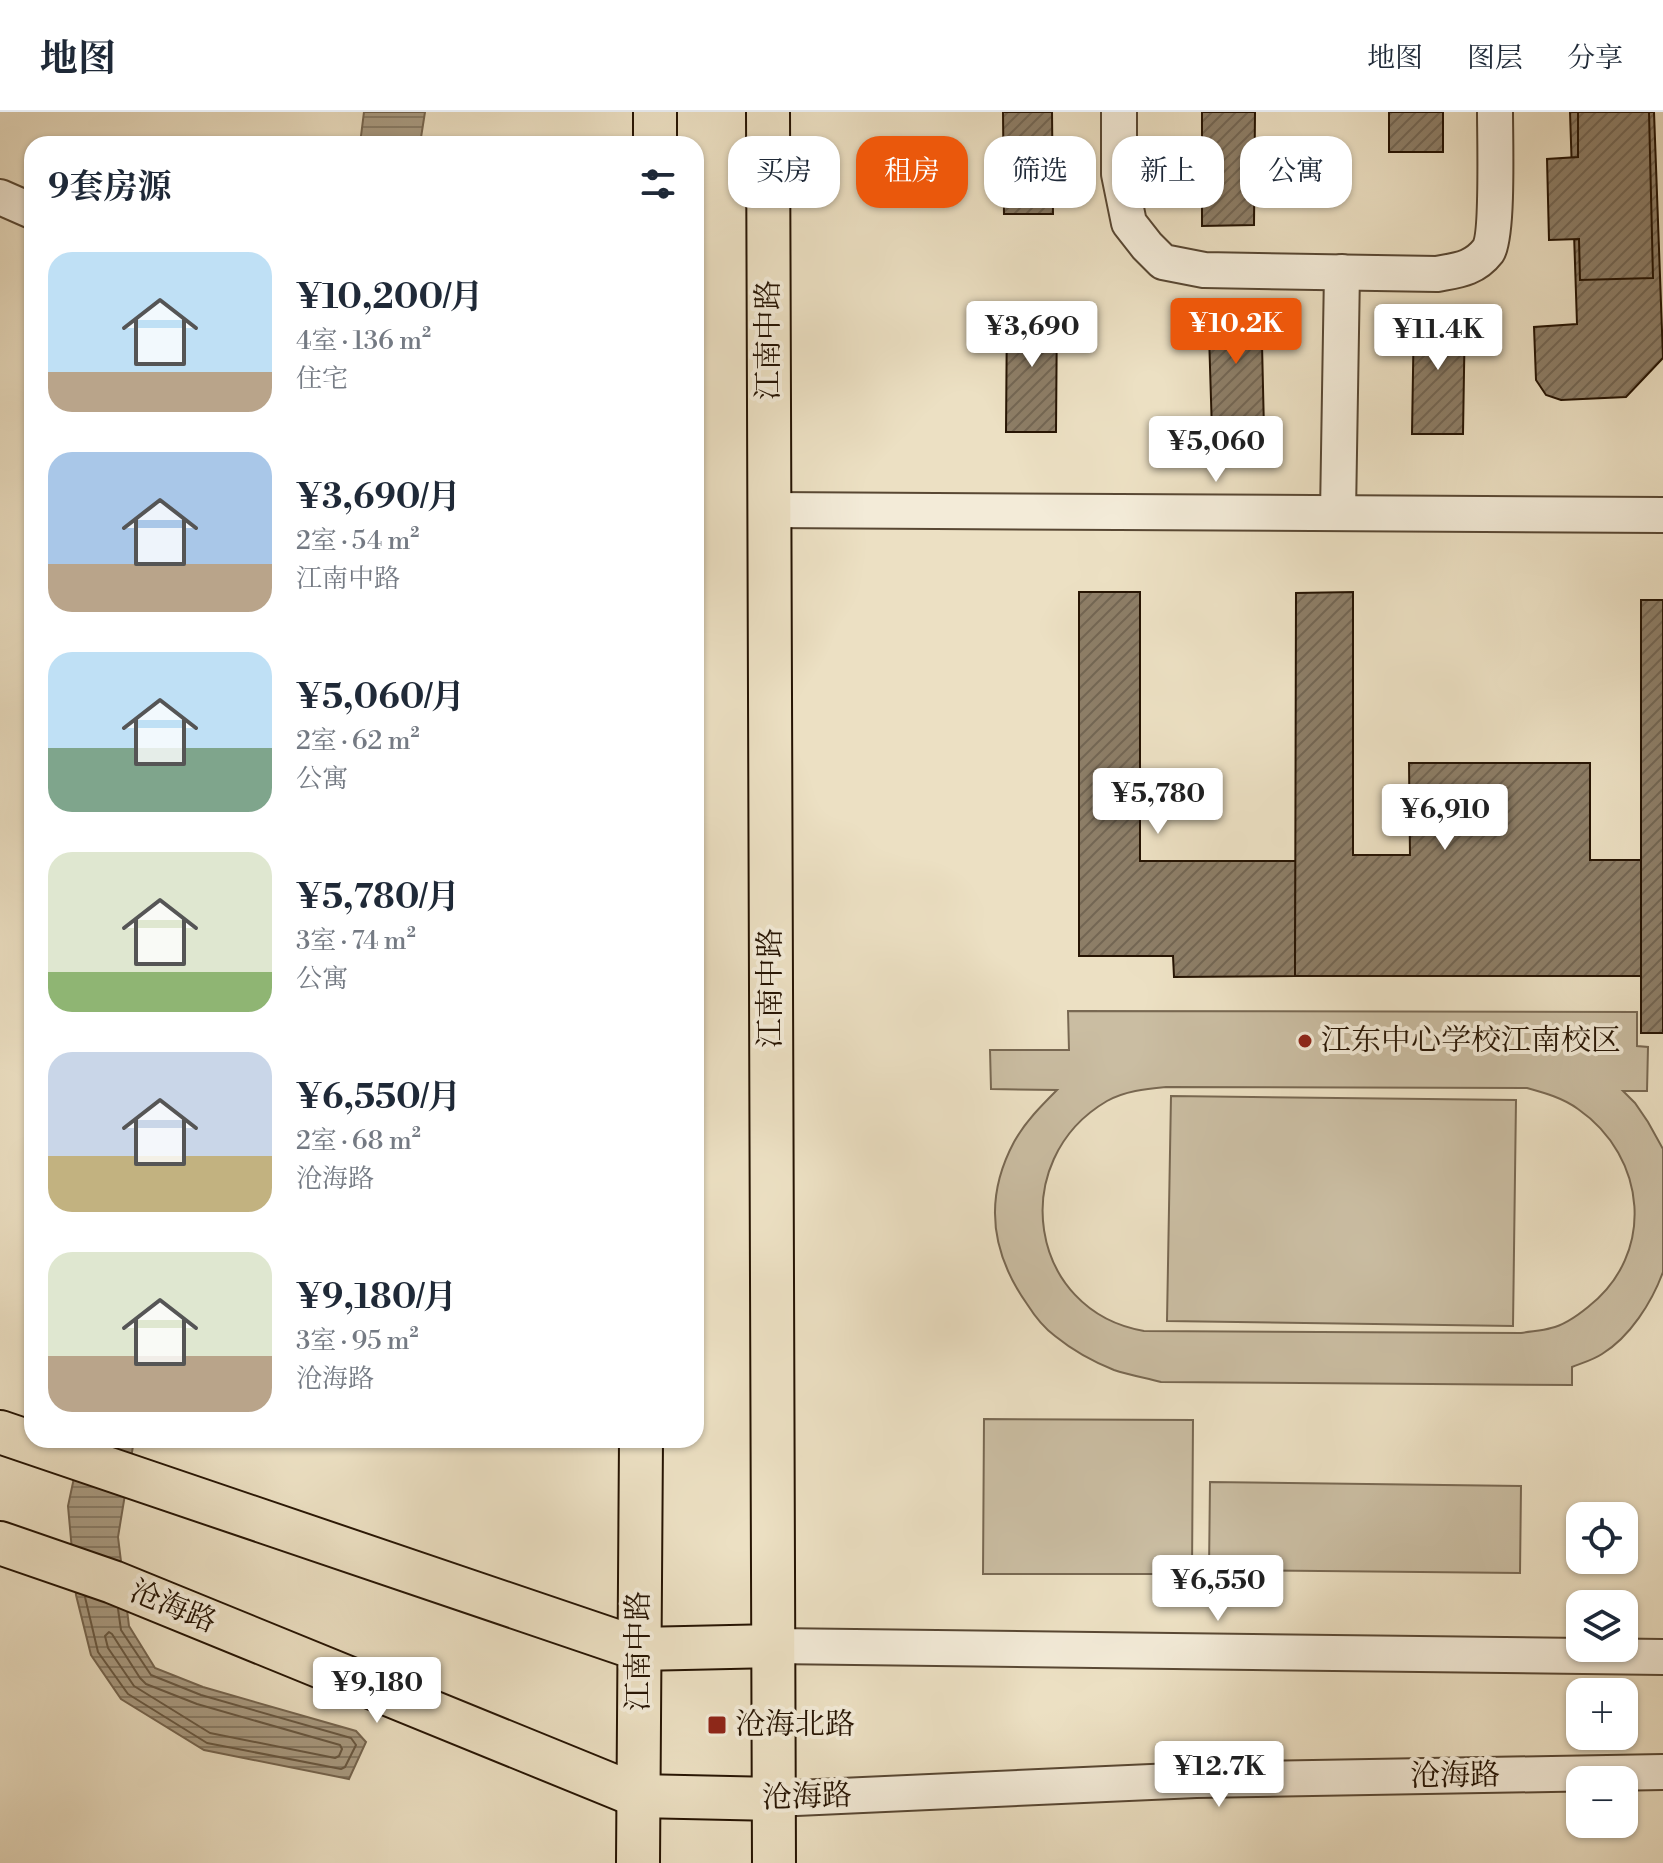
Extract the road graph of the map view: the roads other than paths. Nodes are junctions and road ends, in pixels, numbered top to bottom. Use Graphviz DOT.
graph roads {
  1 [pos="655,112"];
  2 [pos="768,112"];
  3 [pos="1119,112"];
  4 [pos="1495,112"];
  5 [pos="655,136"];
  6 [pos="0,197"];
  7 [pos="24,208"];
  8 [pos="1342,272"];
  9 [pos="770,510"];
  10 [pos="1338,513"];
  11 [pos="1663,515"];
  12 [pos="0,1432"];
  13 [pos="24,1440"];
  14 [pos="47,1448"];
  15 [pos="641,1448"];
  16 [pos="0,1543"];
  17 [pos="773,1646"];
  18 [pos="639,1649"];
  19 [pos="1663,1657"];
  20 [pos="1663,1772"];
  21 [pos="638,1796"];
  22 [pos="774,1799"];
  23 [pos="638,1863"];
  24 [pos="774,1863"];
  1 -- 5 [label="main road"];
  2 -- 9 [label="main road, 江南中路"];
  3 -- 8 [label="street"];
  4 -- 8 [label="street"];
  6 -- 7 [label="street"];
  8 -- 10 [label="street"];
  9 -- 10 [label="street"];
  9 -- 17 [label="main road, 江南中路"];
  10 -- 11 [label="street"];
  12 -- 13 [label="main road"];
  14 -- 18 [label="main road"];
  15 -- 18 [label="main road, 江南中路"];
  16 -- 21 [label="main road, 沧海路"];
  17 -- 18 [label="main road"];
  17 -- 19 [label="street"];
  17 -- 22 [label="main road, 江南中路"];
  18 -- 21 [label="main road, 江南中路"];
  20 -- 22 [label="street, 沧海路"];
  21 -- 22 [label="main road, 沧海路"];
  21 -- 23 [label="main road, 江南中路"];
  22 -- 24 [label="main road, 江南中路"];
}
